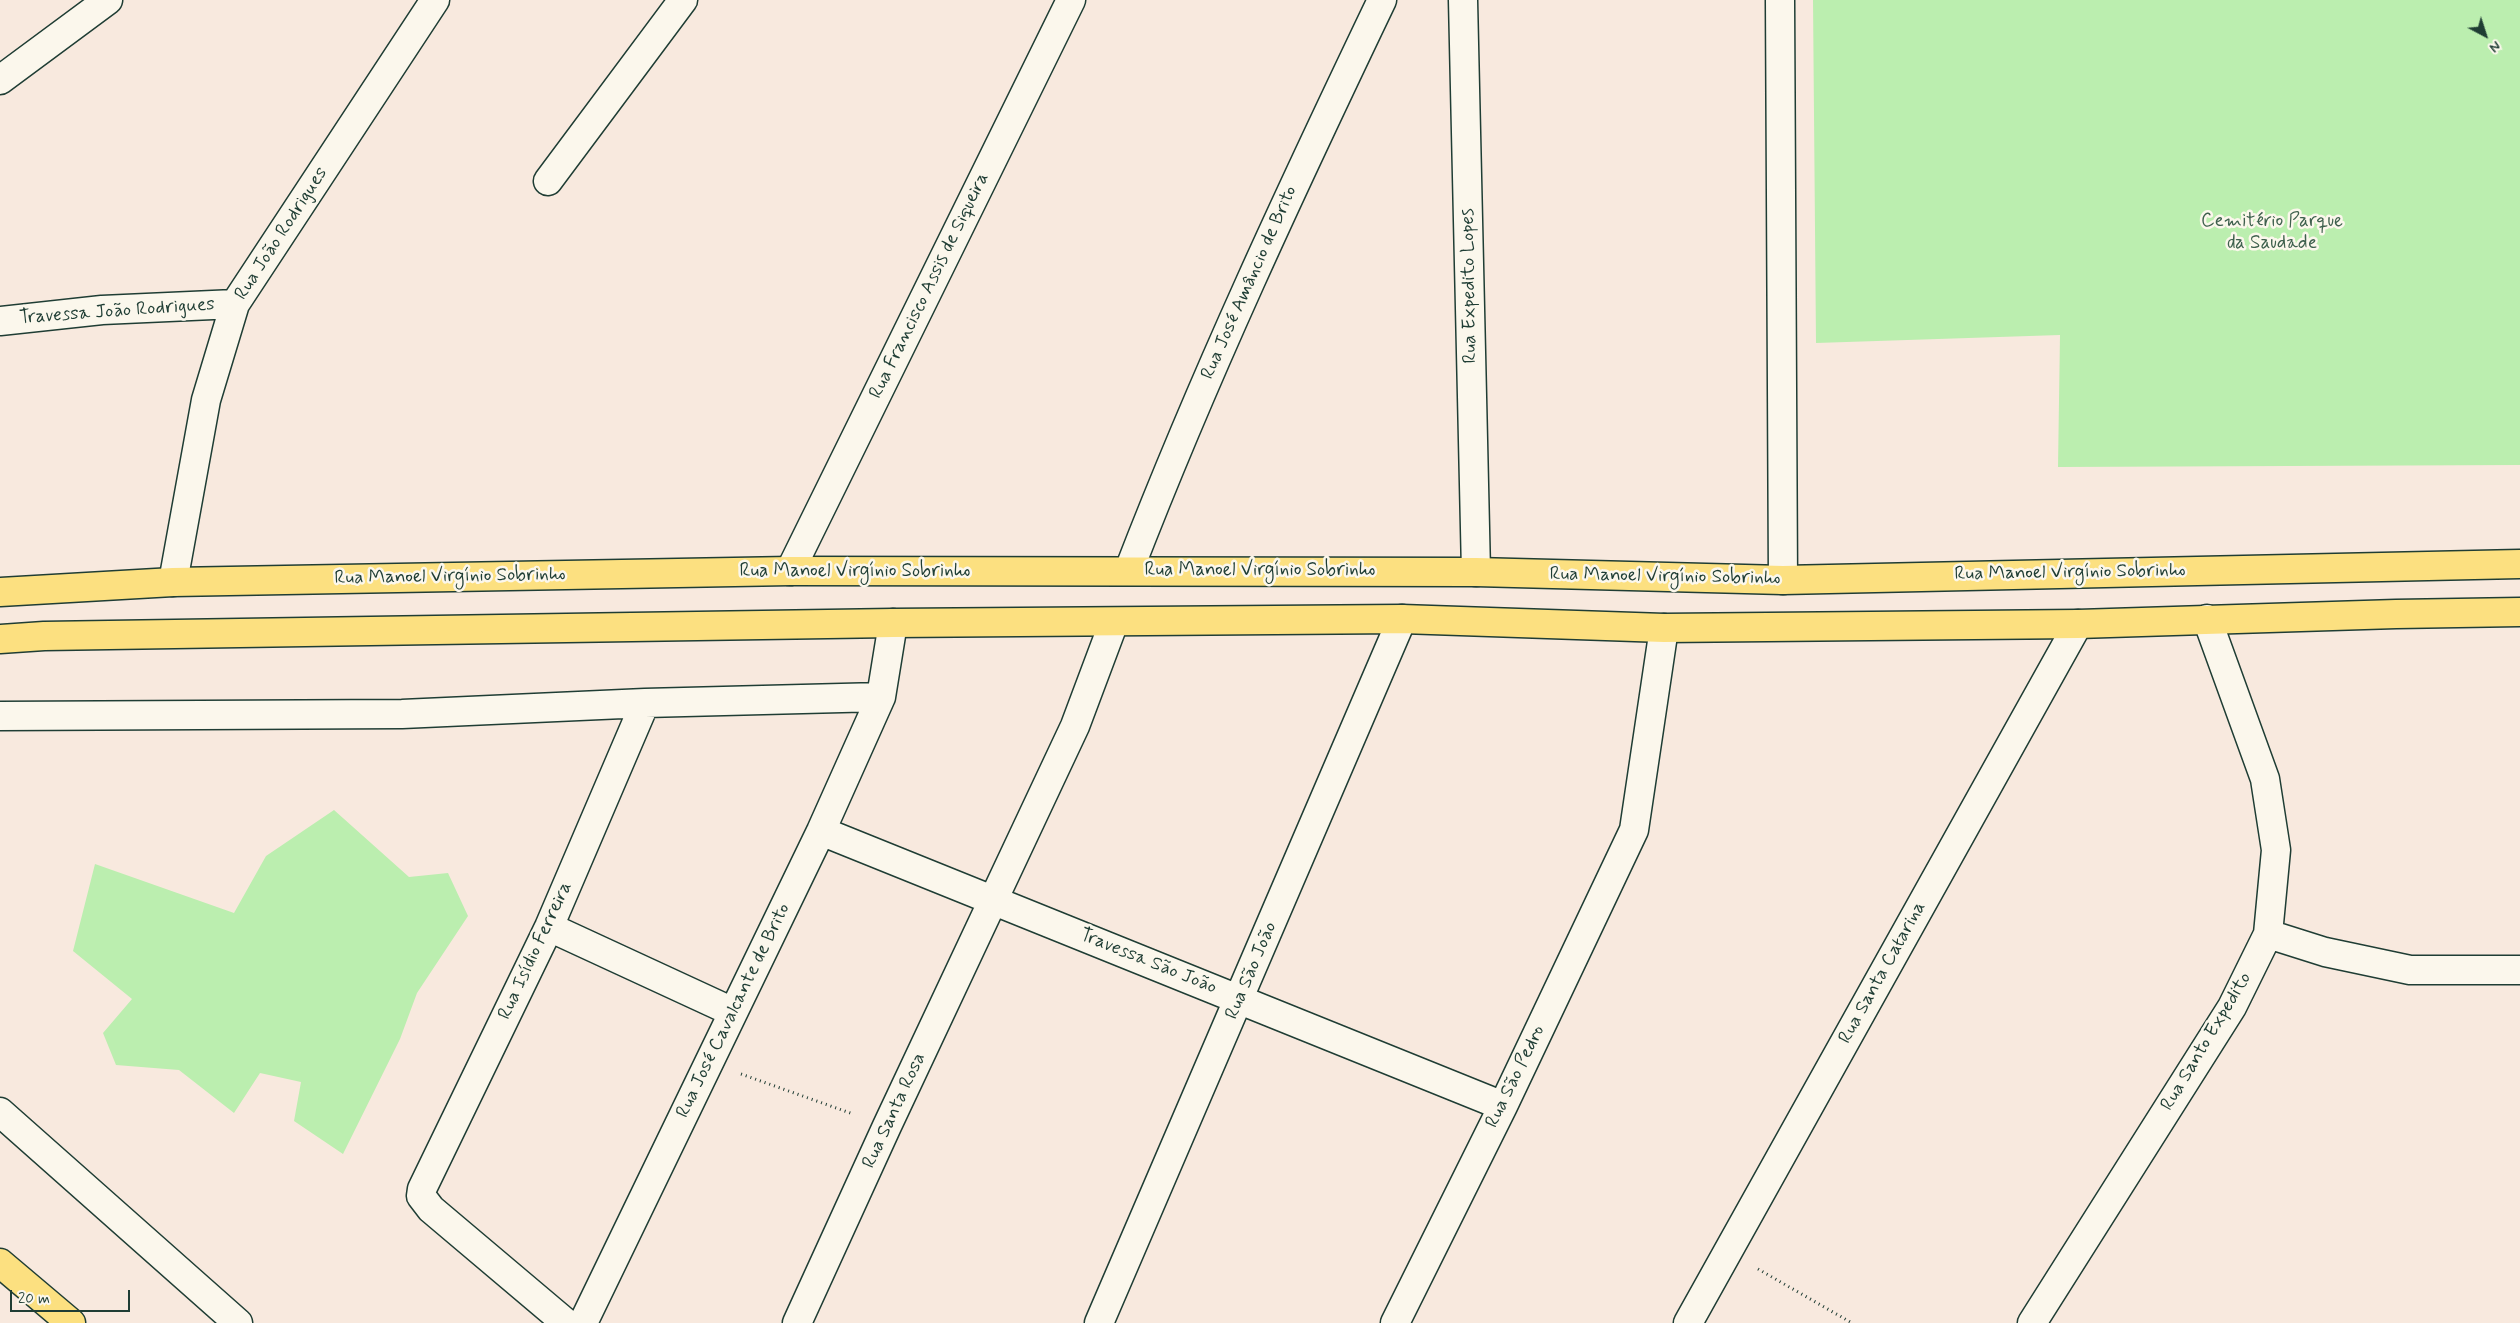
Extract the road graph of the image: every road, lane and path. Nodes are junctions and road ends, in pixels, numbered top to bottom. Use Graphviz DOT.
graph roads {
  1 [pos="108,0"];
  2 [pos="435,0"];
  3 [pos="683,0"];
  4 [pos="1071,0"];
  5 [pos="1382,0"];
  6 [pos="1463,0"];
  7 [pos="1780,0"];
  8 [pos="0,80"];
  9 [pos="548,181"];
  10 [pos="235,304"];
  11 [pos="0,321"];
  12 [pos="2520,564"];
  13 [pos="1128,570"];
  14 [pos="790,571"];
  15 [pos="1476,572"];
  16 [pos="1783,580"];
  17 [pos="173,582"];
  18 [pos="0,592"];
  19 [pos="2520,612"];
  20 [pos="1402,619"];
  21 [pos="2206,619"];
  22 [pos="1114,622"];
  23 [pos="893,623"];
  24 [pos="2078,624"];
  25 [pos="1664,628"];
  26 [pos="0,639"];
  27 [pos="881,697"];
  28 [pos="645,703"];
  29 [pos="0,716"];
  30 [pos="821,831"];
  31 [pos="994,899"];
  32 [pos="549,927"];
  33 [pos="2268,934"];
  34 [pos="2520,970"];
  35 [pos="1240,999"];
  36 [pos="733,1012"];
  37 [pos="709,1063"];
  38 [pos="1503,1106"];
  39 [pos="0,1112"];
  40 [pos="887,1126"];
  41 [pos="1727,1252"];
  42 [pos="0,1263"];
  43 [pos="71,1323"];
  44 [pos="238,1323"];
  45 [pos="566,1323"];
  46 [pos="583,1323"];
  47 [pos="797,1323"];
  48 [pos="1099,1323"];
  49 [pos="1395,1323"];
  50 [pos="1688,1323"];
  51 [pos="1852,1323"];
  52 [pos="2032,1323"];
  1 -- 8 [label="street"];
  2 -- 10 [label="street, Rua João Rodrigues"];
  3 -- 9 [label="street"];
  4 -- 14 [label="street, Rua Francisco Assis de Siqueira"];
  5 -- 13 [label="street, Rua José Amâncio de Brito"];
  6 -- 15 [label="street, Rua Expedito Lopes"];
  7 -- 16 [label="street"];
  10 -- 11 [label="street, Travessa João Rodrigues"];
  10 -- 17 [label="street, Rua João Rodrigues"];
  12 -- 16 [label="main road, Rua Manoel Virgínio Sobrinho"];
  13 -- 14 [label="main road, Rua Manoel Virgínio Sobrinho"];
  13 -- 15 [label="main road, Rua Manoel Virgínio Sobrinho"];
  14 -- 17 [label="main road, Rua Manoel Virgínio Sobrinho"];
  15 -- 16 [label="main road, Rua Manoel Virgínio Sobrinho"];
  17 -- 18 [label="main road, Rua Manoel Virgínio Sobrinho"];
  19 -- 21 [label="main road"];
  20 -- 22 [label="main road"];
  20 -- 25 [label="main road"];
  20 -- 35 [label="street, Rua São João"];
  21 -- 24 [label="main road"];
  21 -- 33 [label="street, Rua Santo Expedito"];
  22 -- 23 [label="main road"];
  22 -- 31 [label="street, Rua Santa Rosa"];
  23 -- 26 [label="main road"];
  23 -- 27 [label="street, Rua José Cavalcante de Brito"];
  24 -- 25 [label="main road"];
  24 -- 41 [label="street, Rua Santa Catarina"];
  25 -- 38 [label="street, Rua São Pedro"];
  27 -- 28 [label="street"];
  27 -- 30 [label="street, Rua José Cavalcante de Brito"];
  28 -- 29 [label="street"];
  28 -- 32 [label="street, Rua Isídio Ferreira"];
  30 -- 31 [label="street, Travessa São João"];
  30 -- 36 [label="street, Rua José Cavalcante de Brito"];
  31 -- 35 [label="street, Travessa São João"];
  31 -- 40 [label="street, Rua Santa Rosa"];
  32 -- 36 [label="street"];
  32 -- 45 [label="street, Rua Isídio Ferreira"];
  33 -- 34 [label="street"];
  33 -- 52 [label="street, Rua Santo Expedito"];
  35 -- 38 [label="street, Travessa São João"];
  35 -- 48 [label="street, Rua São João"];
  36 -- 37 [label="street, Rua José Cavalcante de Brito"];
  37 -- 40 [label="path"];
  37 -- 46 [label="street, Rua José Cavalcante de Brito"];
  38 -- 49 [label="street, Rua São Pedro"];
  39 -- 44 [label="street"];
  40 -- 47 [label="street, Rua Santa Rosa"];
  41 -- 50 [label="street, Rua Santa Catarina"];
  41 -- 51 [label="path"];
  42 -- 43 [label="main road"];
}
